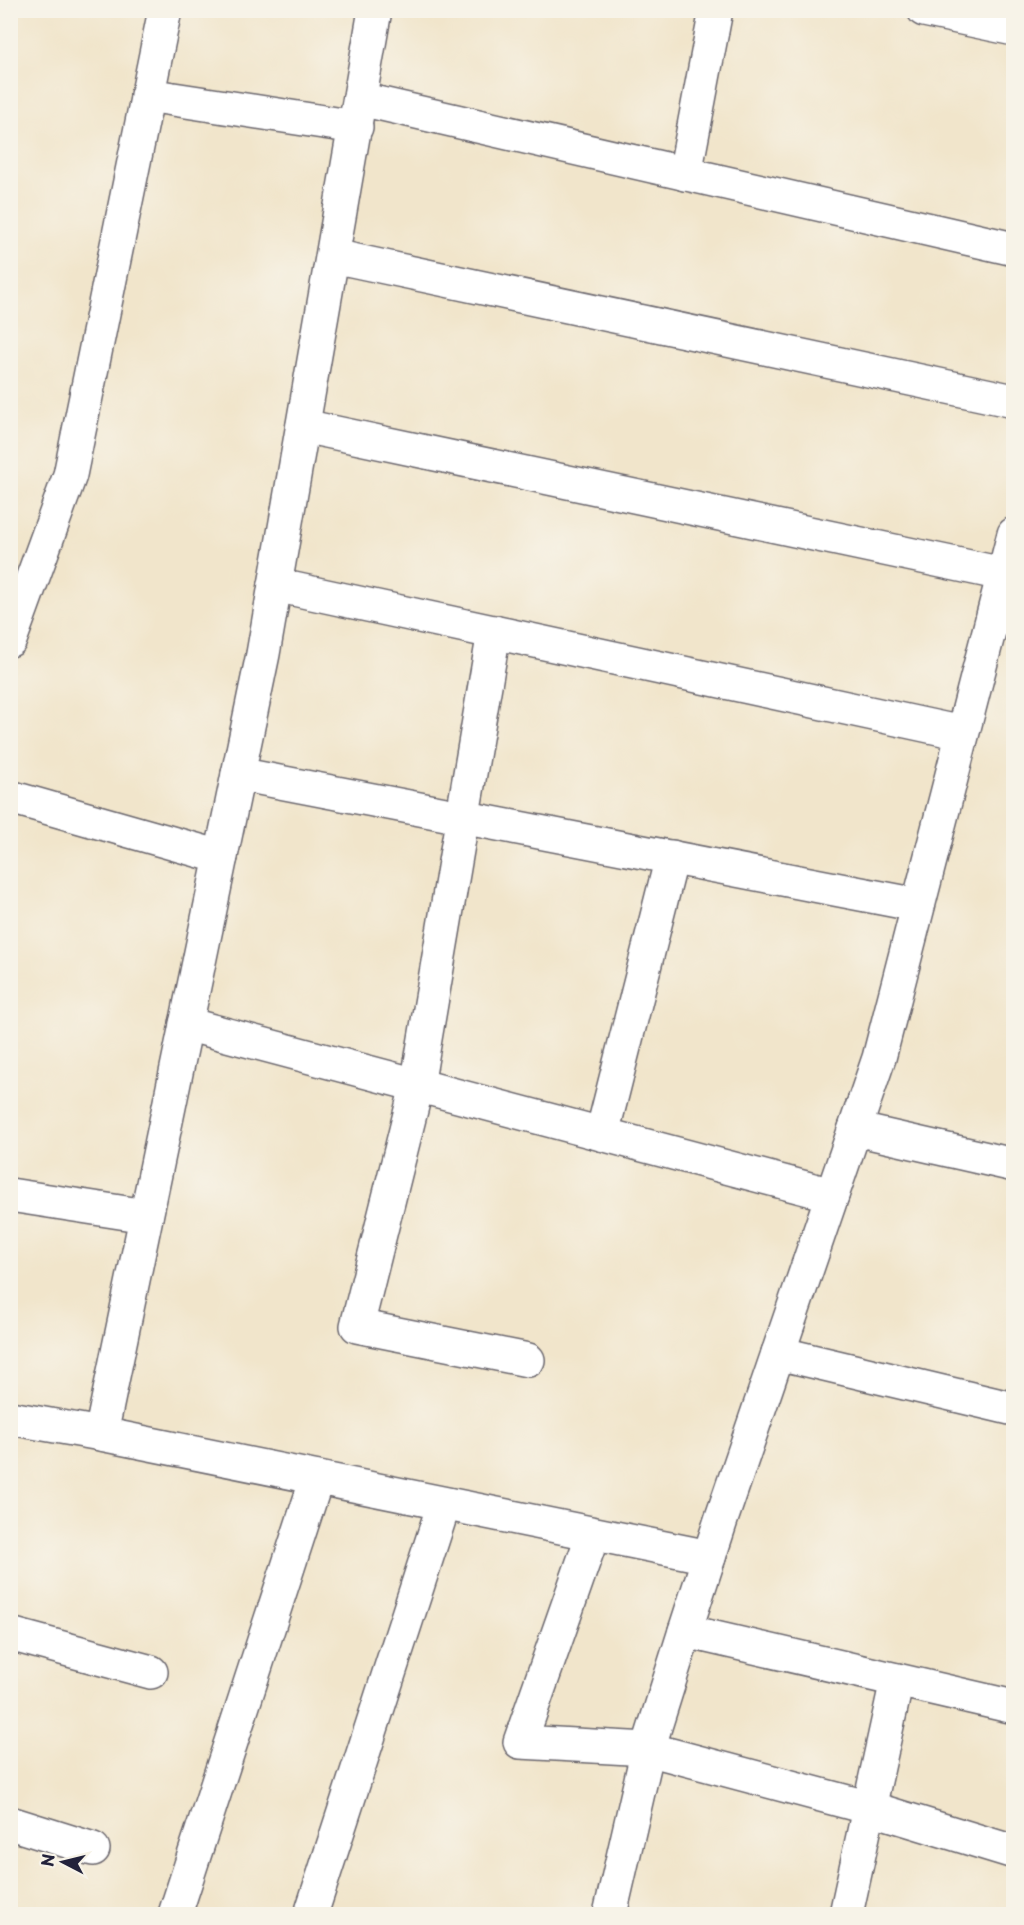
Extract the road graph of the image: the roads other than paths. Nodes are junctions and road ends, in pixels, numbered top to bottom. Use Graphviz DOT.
graph roads {
  1 [pos="165,10"];
  2 [pos="375,10"];
  3 [pos="716,10"];
  4 [pos="924,10"];
  5 [pos="1014,29"];
  6 [pos="147,95"];
  7 [pos="358,113"];
  8 [pos="685,174"];
  9 [pos="1014,249"];
  10 [pos="333,256"];
  11 [pos="1014,401"];
  12 [pos="303,426"];
  13 [pos="1014,534"];
  14 [pos="1003,574"];
  15 [pos="275,585"];
  16 [pos="494,632"];
  17 [pos="10,640"];
  18 [pos="962,733"];
  19 [pos="238,774"];
  20 [pos="10,796"];
  21 [pos="463,817"];
  22 [pos="221,857"];
  23 [pos="672,858"];
  24 [pos="918,905"];
  25 [pos="186,1024"];
  26 [pos="417,1086"];
  27 [pos="855,1129"];
  28 [pos="602,1134"];
  29 [pos="1014,1165"];
  30 [pos="10,1195"];
  31 [pos="832,1195"];
  32 [pos="146,1216"];
  33 [pos="778,1353"];
  34 [pos="528,1360"];
  35 [pos="1014,1409"];
  36 [pos="10,1418"];
  37 [pos="101,1434"];
  38 [pos="317,1478"];
  39 [pos="444,1503"];
  40 [pos="592,1533"];
  41 [pos="709,1557"];
  42 [pos="686,1631"];
  43 [pos="10,1634"];
  44 [pos="151,1672"];
  45 [pos="897,1680"];
  46 [pos="1014,1707"];
  47 [pos="648,1749"];
  48 [pos="870,1808"];
  49 [pos="10,1823"];
  50 [pos="93,1849"];
  51 [pos="1014,1852"];
  52 [pos="620,1912"];
  53 [pos="176,1914"];
  54 [pos="311,1914"];
  55 [pos="846,1914"];
  1 -- 6 [label="street"];
  2 -- 7 [label="street"];
  3 -- 8 [label="street"];
  4 -- 5 [label="street"];
  6 -- 7 [label="street"];
  6 -- 17 [label="street"];
  7 -- 8 [label="street"];
  7 -- 10 [label="street"];
  8 -- 9 [label="street"];
  10 -- 11 [label="street"];
  10 -- 12 [label="street"];
  12 -- 14 [label="street"];
  12 -- 15 [label="street"];
  13 -- 14 [label="street"];
  14 -- 18 [label="street"];
  15 -- 16 [label="street"];
  15 -- 19 [label="street"];
  16 -- 18 [label="street"];
  16 -- 21 [label="street"];
  18 -- 24 [label="street"];
  19 -- 21 [label="street"];
  19 -- 22 [label="street"];
  20 -- 22 [label="street"];
  21 -- 23 [label="street"];
  21 -- 26 [label="street"];
  22 -- 25 [label="street"];
  23 -- 24 [label="street"];
  23 -- 28 [label="street"];
  24 -- 27 [label="street"];
  25 -- 26 [label="street"];
  25 -- 32 [label="street"];
  26 -- 28 [label="street"];
  26 -- 34 [label="street"];
  27 -- 29 [label="street"];
  27 -- 31 [label="street"];
  28 -- 31 [label="street"];
  30 -- 32 [label="street"];
  31 -- 33 [label="street"];
  32 -- 37 [label="street"];
  33 -- 35 [label="street"];
  33 -- 41 [label="street"];
  36 -- 37 [label="street"];
  37 -- 38 [label="street"];
  38 -- 39 [label="street"];
  38 -- 53 [label="street"];
  39 -- 40 [label="street"];
  39 -- 54 [label="street"];
  40 -- 41 [label="street"];
  40 -- 47 [label="street"];
  41 -- 42 [label="street"];
  42 -- 45 [label="street"];
  42 -- 47 [label="street"];
  43 -- 44 [label="street"];
  45 -- 46 [label="street"];
  45 -- 48 [label="street"];
  47 -- 48 [label="street"];
  47 -- 52 [label="street"];
  48 -- 51 [label="street"];
  48 -- 55 [label="street"];
  49 -- 50 [label="street"];
}
